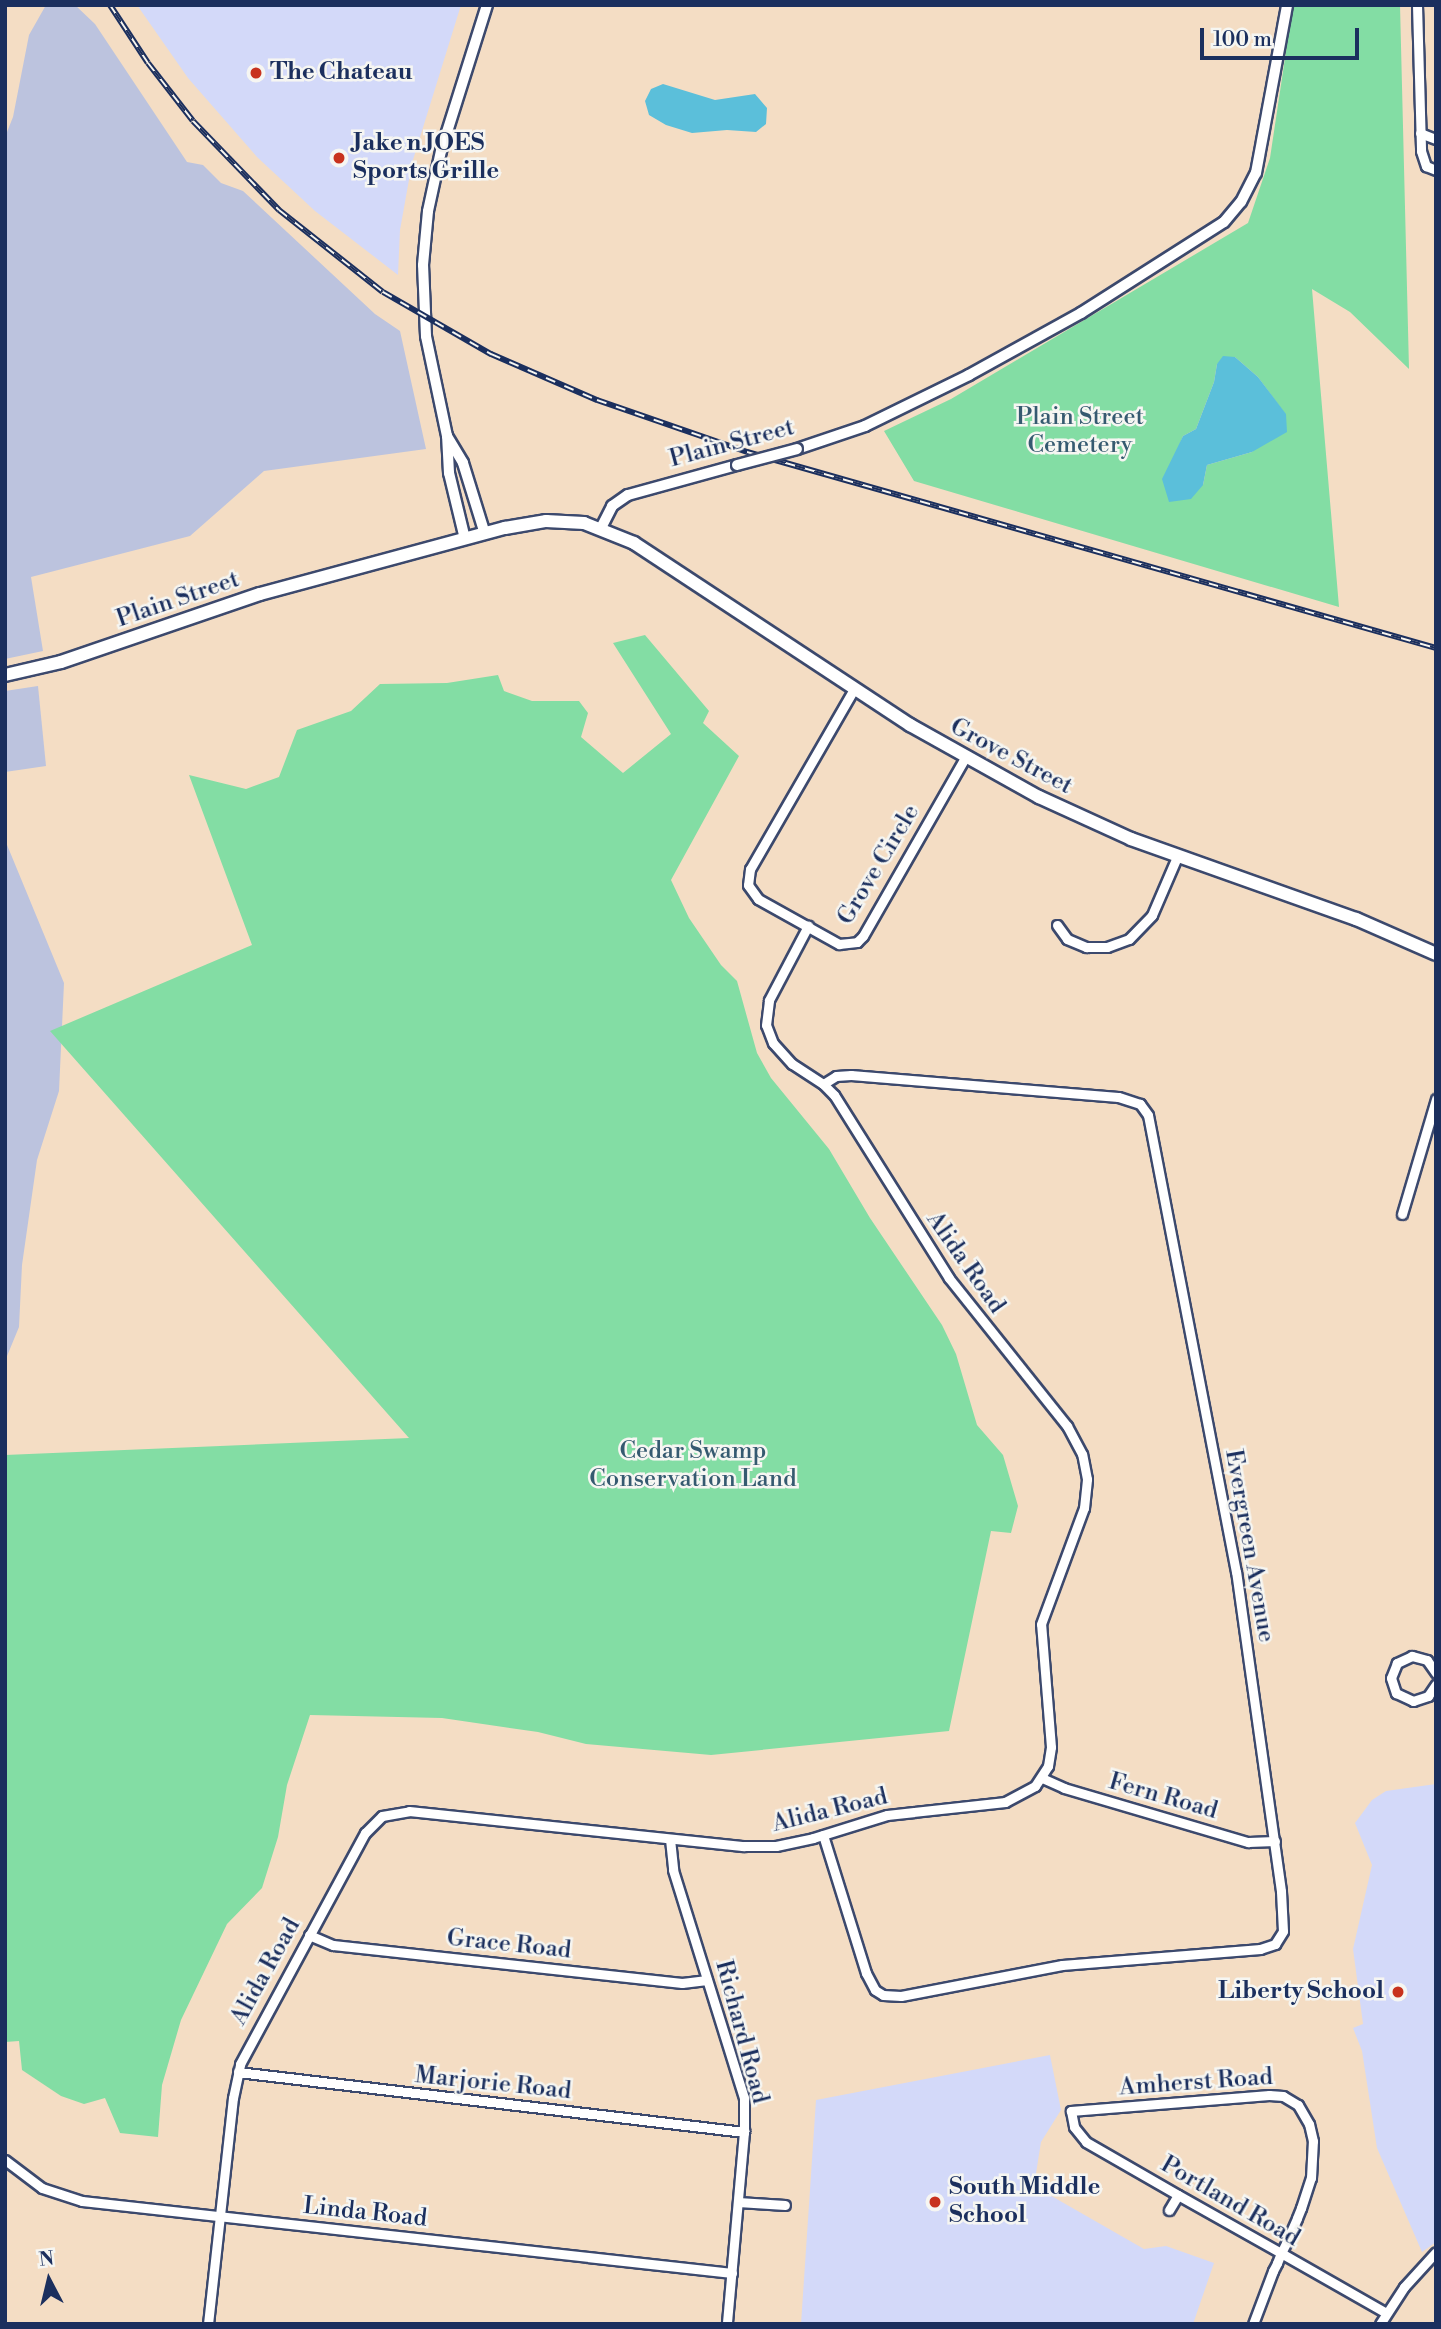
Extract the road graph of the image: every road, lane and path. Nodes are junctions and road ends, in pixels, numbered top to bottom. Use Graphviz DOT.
graph roads {
  1 [pos="487,5"];
  2 [pos="1287,5"];
  3 [pos="1417,5"];
  4 [pos="1420,133"];
  5 [pos="1436,139"];
  6 [pos="1434,170"];
  7 [pos="447,436"];
  8 [pos="601,528"];
  9 [pos="485,534"];
  10 [pos="465,539"];
  11 [pos="5,675"];
  12 [pos="855,689"];
  13 [pos="965,758"];
  14 [pos="1177,857"];
  15 [pos="1057,925"];
  16 [pos="808,926"];
  17 [pos="1436,954"];
  18 [pos="823,1084"];
  19 [pos="1436,1100"];
  20 [pos="1402,1214"];
  21 [pos="1433,1664"];
  22 [pos="1436,1673"];
  23 [pos="1435,1687"];
  24 [pos="1042,1778"];
  25 [pos="823,1835"];
  26 [pos="670,1839"];
  27 [pos="1275,1841"];
  28 [pos="309,1936"];
  29 [pos="707,1980"];
  30 [pos="238,2072"];
  31 [pos="1071,2111"];
  32 [pos="744,2132"];
  33 [pos="5,2160"];
  34 [pos="1178,2195"];
  35 [pos="738,2202"];
  36 [pos="785,2206"];
  37 [pos="1169,2210"];
  38 [pos="219,2216"];
  39 [pos="1436,2252"];
  40 [pos="1281,2253"];
  41 [pos="732,2273"];
  42 [pos="1386,2313"];
  43 [pos="208,2324"];
  44 [pos="727,2324"];
  45 [pos="1254,2324"];
  46 [pos="1380,2324"];
  1 -- 7 [label="street"];
  2 -- 8 [label="street, Plain Street, bridge"];
  3 -- 4 [label="street"];
  4 -- 5 [label="street"];
  4 -- 6 [label="street"];
  7 -- 9 [label="street"];
  7 -- 10 [label="street"];
  8 -- 9 [label="main road, Plain Street"];
  8 -- 12 [label="main road, Grove Street"];
  9 -- 10 [label="main road, Plain Street"];
  10 -- 11 [label="main road, Plain Street"];
  12 -- 13 [label="main road, Grove Street"];
  12 -- 16 [label="street, Grove Circle"];
  13 -- 14 [label="main road, Grove Street"];
  13 -- 16 [label="street, Grove Circle"];
  14 -- 15 [label="street"];
  14 -- 17 [label="main road, Grove Street"];
  16 -- 18 [label="street"];
  18 -- 24 [label="street, Alida Road"];
  18 -- 27 [label="street, Evergreen Avenue"];
  19 -- 20 [label="street"];
  21 -- 22 [label="street"];
  21 -- 23 [label="street"];
  24 -- 25 [label="street, Alida Road"];
  24 -- 27 [label="street, Fern Road"];
  25 -- 26 [label="street, Alida Road"];
  25 -- 27 [label="street, Evergreen Avenue"];
  26 -- 28 [label="street, Alida Road"];
  26 -- 29 [label="street, Richard Road"];
  28 -- 29 [label="street, Grace Road"];
  28 -- 30 [label="street, Alida Road"];
  29 -- 32 [label="street, Richard Road"];
  30 -- 32 [label="street, Marjorie Road"];
  30 -- 38 [label="street, Alida Road"];
  31 -- 34 [label="street, Portland Road"];
  31 -- 40 [label="street, Amherst Road"];
  32 -- 35 [label="street, Richard Road"];
  33 -- 38 [label="street, Linda Road"];
  34 -- 37 [label="street"];
  34 -- 40 [label="street, Portland Road"];
  35 -- 36 [label="street"];
  35 -- 41 [label="street, Richard Road"];
  38 -- 41 [label="street, Linda Road"];
  38 -- 43 [label="street, Alida Road"];
  39 -- 42 [label="street"];
  40 -- 42 [label="street, Portland Road"];
  40 -- 45 [label="street, Amherst Road"];
  41 -- 44 [label="street, Richard Road"];
  42 -- 46 [label="street"];
}
